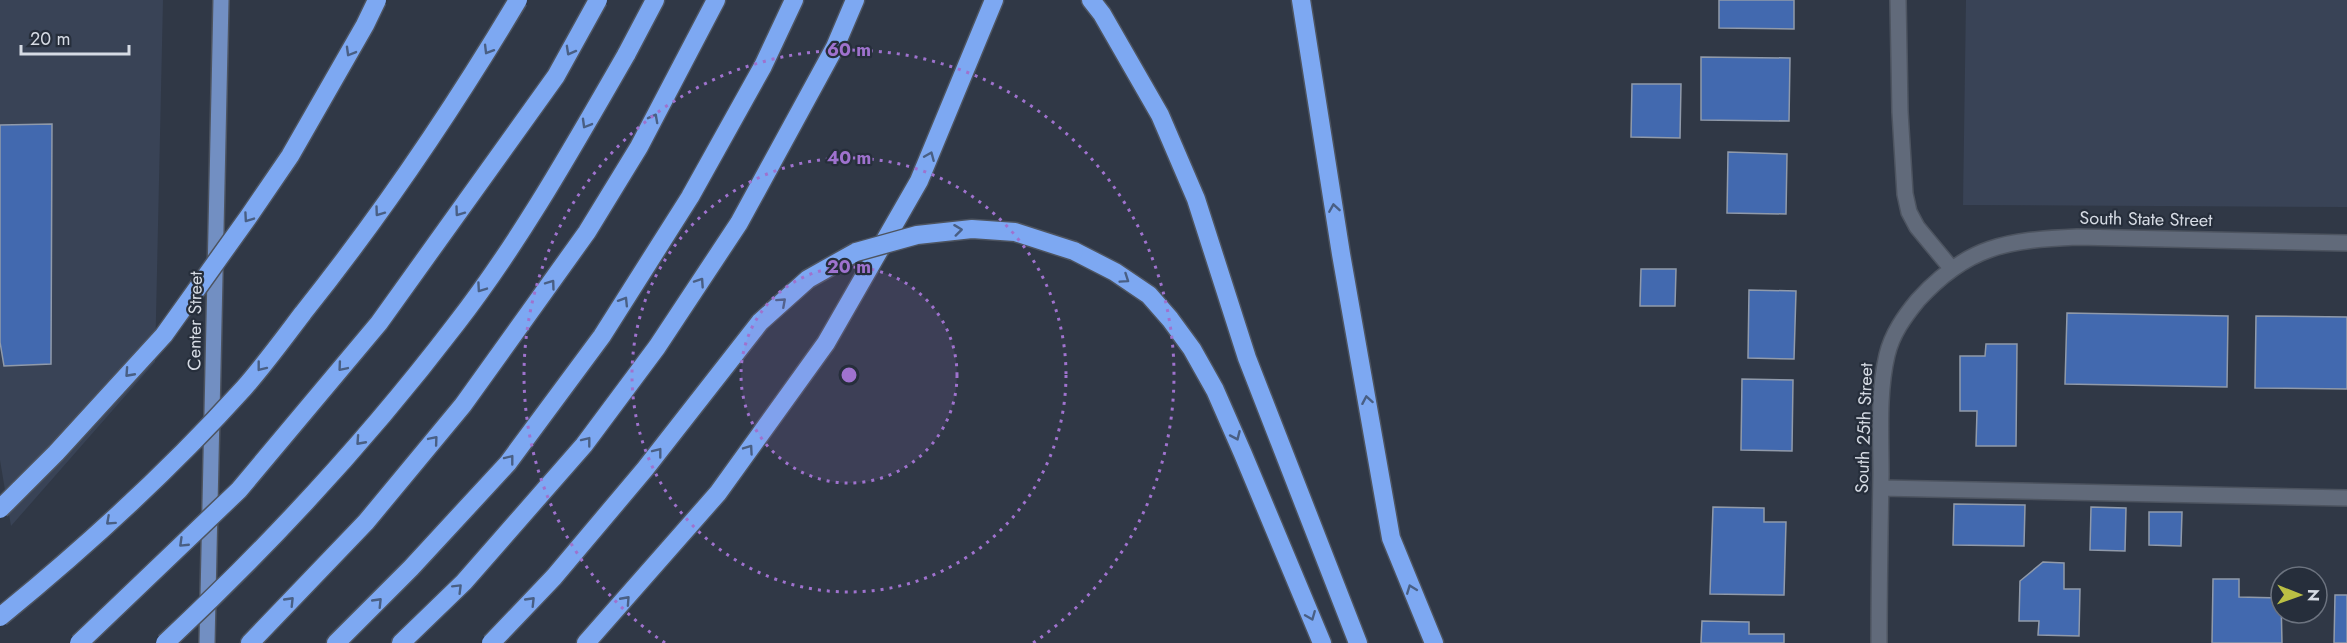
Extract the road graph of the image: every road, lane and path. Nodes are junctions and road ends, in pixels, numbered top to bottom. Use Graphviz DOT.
graph roads {
  1 [pos="221,0"];
  2 [pos="377,0"];
  3 [pos="518,0"];
  4 [pos="598,0"];
  5 [pos="655,0"];
  6 [pos="716,0"];
  7 [pos="794,0"];
  8 [pos="855,0"];
  9 [pos="993,0"];
  10 [pos="1091,0"];
  11 [pos="1301,0"];
  12 [pos="1898,0"];
  13 [pos="2347,243"];
  14 [pos="1951,268"];
  15 [pos="1881,488"];
  16 [pos="2347,498"];
  17 [pos="0,509"];
  18 [pos="0,617"];
  19 [pos="79,643"];
  20 [pos="165,643"];
  21 [pos="207,643"];
  22 [pos="250,643"];
  23 [pos="336,643"];
  24 [pos="401,643"];
  25 [pos="491,643"];
  26 [pos="586,643"];
  27 [pos="1323,643"];
  28 [pos="1358,643"];
  29 [pos="1434,643"];
  30 [pos="1879,643"];
  1 -- 21 [label="main road, Center Street"];
  2 -- 17 [label="highway, one-way, bridge"];
  3 -- 18 [label="highway, one-way, bridge"];
  4 -- 19 [label="highway, one-way, bridge"];
  5 -- 20 [label="highway, one-way, bridge"];
  22 -- 6 [label="highway, one-way"];
  23 -- 7 [label="highway, one-way"];
  24 -- 8 [label="highway, one-way"];
  26 -- 9 [label="highway, one-way"];
  10 -- 28 [label="highway"];
  29 -- 11 [label="highway, one-way"];
  12 -- 14 [label="street"];
  13 -- 14 [label="street, South State Street"];
  14 -- 15 [label="street, South 25th Street"];
  15 -- 16 [label="street"];
  15 -- 30 [label="street, South 25th Street"];
  25 -- 27 [label="highway, one-way, bridge"];
}
